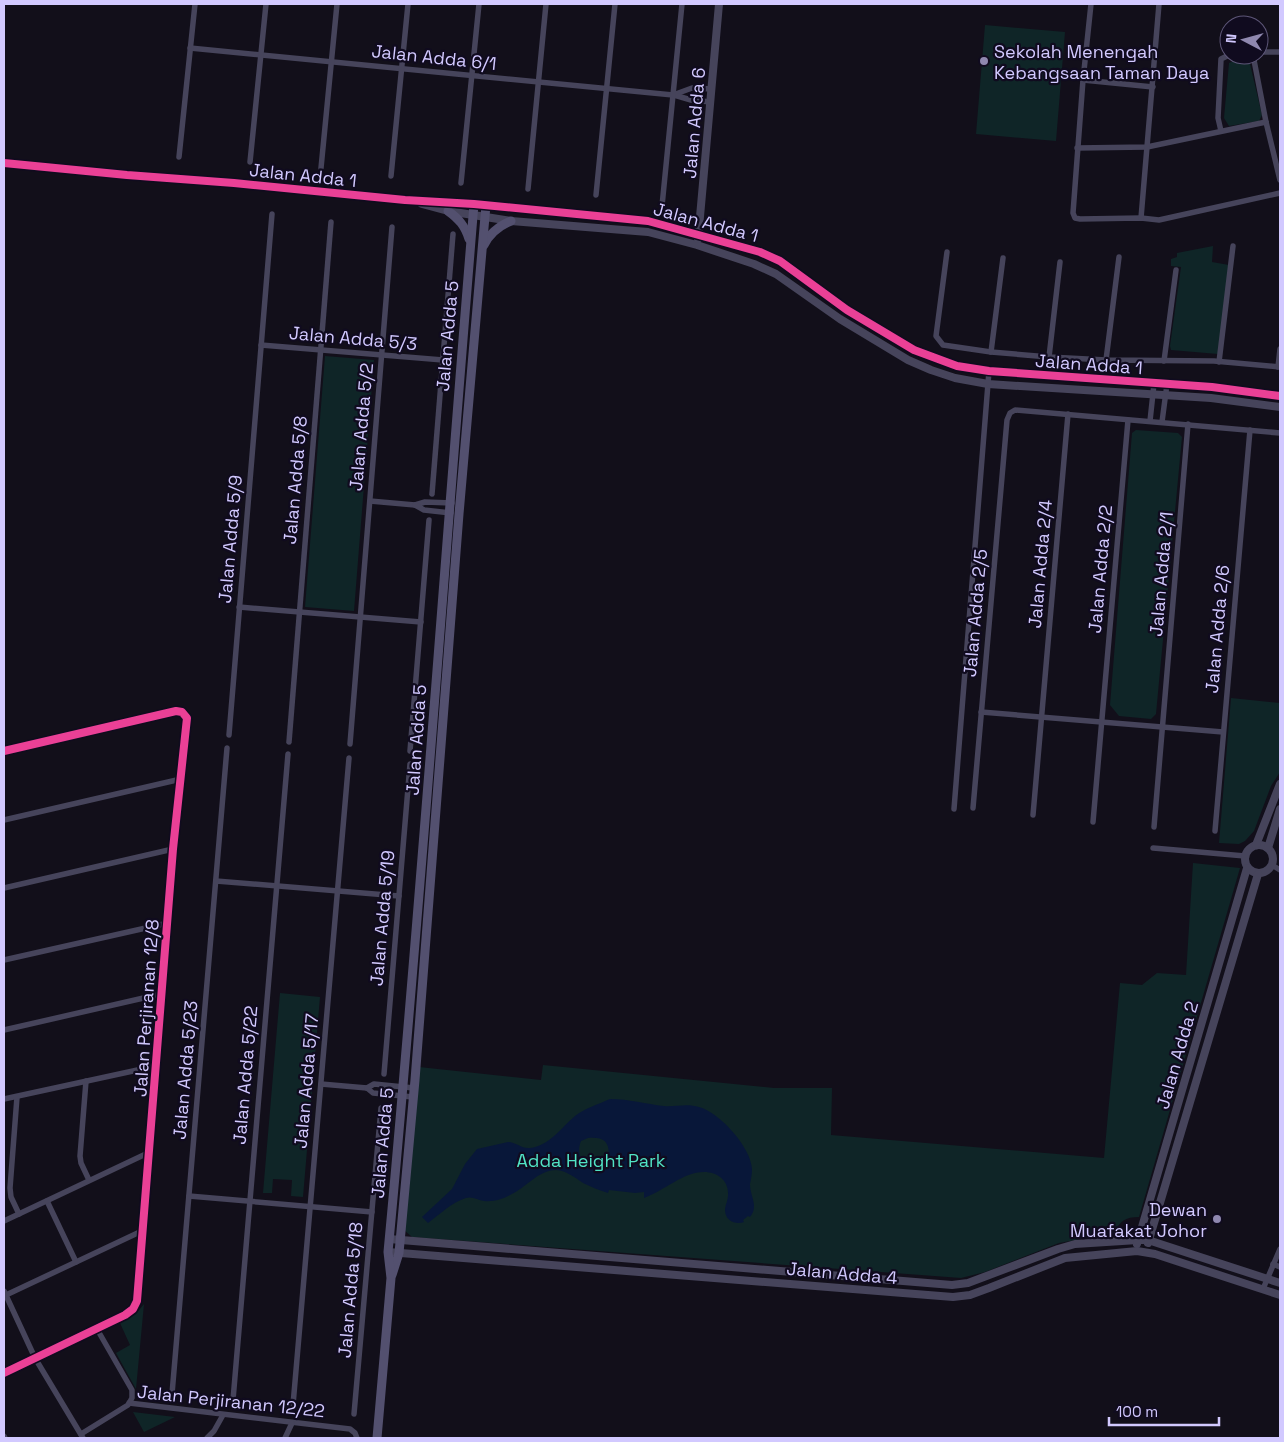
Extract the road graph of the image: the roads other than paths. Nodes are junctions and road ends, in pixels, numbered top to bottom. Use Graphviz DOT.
graph roads {
  1 [pos="194,4"];
  2 [pos="266,4"];
  3 [pos="337,4"];
  4 [pos="408,4"];
  5 [pos="479,4"];
  6 [pos="546,4"];
  7 [pos="615,4"];
  8 [pos="682,4"];
  9 [pos="719,4"];
  10 [pos="1091,4"];
  11 [pos="1159,4"];
  12 [pos="190,48"];
  13 [pos="261,55"];
  14 [pos="331,62"];
  15 [pos="1222,65"];
  16 [pos="1255,65"];
  17 [pos="401,68"];
  18 [pos="472,75"];
  19 [pos="1083,80"];
  20 [pos="539,82"];
  21 [pos="1153,87"];
  22 [pos="606,89"];
  23 [pos="712,89"];
  24 [pos="673,95"];
  25 [pos="710,102"];
  26 [pos="1266,122"];
  27 [pos="1221,131"];
  28 [pos="1147,147"];
  29 [pos="1077,148"];
  30 [pos="179,157"];
  31 [pos="250,162"];
  32 [pos="4,163"];
  33 [pos="321,168"];
  34 [pos="391,176"];
  35 [pos="1280,180"];
  36 [pos="461,183"];
  37 [pos="528,189"];
  38 [pos="1280,193"];
  39 [pos="596,195"];
  40 [pos="405,200"];
  41 [pos="474,204"];
  42 [pos="486,205"];
  43 [pos="662,206"];
  44 [pos="448,211"];
  45 [pos="272,214"];
  46 [pos="473,215"];
  47 [pos="484,217"];
  48 [pos="1141,218"];
  49 [pos="511,221"];
  50 [pos="331,222"];
  51 [pos="392,227"];
  52 [pos="453,234"];
  53 [pos="698,234"];
  54 [pos="471,244"];
  55 [pos="697,246"];
  56 [pos="1233,246"];
  57 [pos="482,249"];
  58 [pos="947,252"];
  59 [pos="1119,257"];
  60 [pos="1003,258"];
  61 [pos="1060,262"];
  62 [pos="1176,270"];
  63 [pos="261,345"];
  64 [pos="1280,349"];
  65 [pos="321,350"];
  66 [pos="991,352"];
  67 [pos="382,355"];
  68 [pos="1049,356"];
  69 [pos="443,360"];
  70 [pos="1106,360"];
  71 [pos="1164,361"];
  72 [pos="1219,362"];
  73 [pos="1279,367"];
  74 [pos="989,371"];
  75 [pos="988,384"];
  76 [pos="1154,384"];
  77 [pos="1167,384"];
  78 [pos="1153,394"];
  79 [pos="1165,395"];
  80 [pos="1280,396"];
  81 [pos="1280,407"];
  82 [pos="1068,414"];
  83 [pos="1128,420"];
  84 [pos="1150,421"];
  85 [pos="1162,422"];
  86 [pos="1188,424"];
  87 [pos="1250,430"];
  88 [pos="1280,433"];
  89 [pos="432,494"];
  90 [pos="370,501"];
  91 [pos="455,503"];
  92 [pos="415,505"];
  93 [pos="454,513"];
  94 [pos="429,520"];
  95 [pos="239,607"];
  96 [pos="300,612"];
  97 [pos="360,617"];
  98 [pos="421,622"];
  99 [pos="981,712"];
  100 [pos="1042,716"];
  101 [pos="1102,721"];
  102 [pos="1163,727"];
  103 [pos="1223,732"];
  104 [pos="229,735"];
  105 [pos="289,742"];
  106 [pos="350,744"];
  107 [pos="228,748"];
  108 [pos="4,751"];
  109 [pos="410,751"];
  110 [pos="288,754"];
  111 [pos="349,758"];
  112 [pos="410,764"];
  113 [pos="181,779"];
  114 [pos="1280,784"];
  115 [pos="427,804"];
  116 [pos="437,804"];
  117 [pos="973,808"];
  118 [pos="954,809"];
  119 [pos="1280,810"];
  120 [pos="1033,815"];
  121 [pos="4,820"];
  122 [pos="1093,822"];
  123 [pos="1154,826"];
  124 [pos="1215,831"];
  125 [pos="1256,845"];
  126 [pos="1153,848"];
  127 [pos="1268,848"];
  128 [pos="173,849"];
  129 [pos="1245,856"];
  130 [pos="1272,865"];
  131 [pos="1247,868"];
  132 [pos="1280,870"];
  133 [pos="1258,874"];
  134 [pos="216,881"];
  135 [pos="277,886"];
  136 [pos="4,888"];
  137 [pos="337,891"];
  138 [pos="399,896"];
  139 [pos="168,923"];
  140 [pos="4,960"];
  141 [pos="161,994"];
  142 [pos="4,1030"];
  143 [pos="156,1066"];
  144 [pos="384,1074"];
  145 [pos="86,1080"];
  146 [pos="321,1084"];
  147 [pos="404,1086"];
  148 [pos="367,1088"];
  149 [pos="413,1092"];
  150 [pos="17,1096"];
  151 [pos="402,1096"];
  152 [pos="4,1100"];
  153 [pos="380,1108"];
  154 [pos="150,1152"];
  155 [pos="89,1180"];
  156 [pos="189,1196"];
  157 [pos="47,1201"];
  158 [pos="250,1202"];
  159 [pos="310,1207"];
  160 [pos="372,1212"];
  161 [pos="19,1214"];
  162 [pos="1156,1214"];
  163 [pos="4,1221"];
  164 [pos="144,1230"];
  165 [pos="389,1239"];
  166 [pos="400,1240"];
  167 [pos="1138,1240"];
  168 [pos="1148,1240"];
  169 [pos="1170,1247"];
  170 [pos="1280,1249"];
  171 [pos="1137,1251"];
  172 [pos="388,1252"];
  173 [pos="1147,1252"];
  174 [pos="399,1253"];
  175 [pos="76,1262"];
  176 [pos="1273,1264"];
  177 [pos="1280,1267"];
  178 [pos="391,1278"];
  179 [pos="1266,1278"];
  180 [pos="1280,1283"];
  181 [pos="1263,1289"];
  182 [pos="5,1293"];
  183 [pos="1280,1294"];
  184 [pos="97,1329"];
  185 [pos="35,1358"];
  186 [pos="4,1373"];
  187 [pos="172,1394"];
  188 [pos="232,1400"];
  189 [pos="129,1403"];
  190 [pos="293,1406"];
  191 [pos="354,1414"];
  192 [pos="223,1415"];
  193 [pos="292,1423"];
  194 [pos="356,1435"];
  195 [pos="82,1436"];
  196 [pos="207,1438"];
  197 [pos="285,1438"];
  198 [pos="377,1438"];
  1 -- 12 [label="street"];
  2 -- 13 [label="street"];
  3 -- 14 [label="street"];
  4 -- 17 [label="street"];
  5 -- 18 [label="street"];
  6 -- 20 [label="street"];
  7 -- 22 [label="street"];
  8 -- 24 [label="street"];
  9 -- 23 [label="street, Jalan Adda 6"];
  10 -- 19 [label="street"];
  11 -- 21 [label="street"];
  12 -- 13 [label="street, Jalan Adda 6/1"];
  12 -- 30 [label="street"];
  13 -- 14 [label="street, Jalan Adda 6/1"];
  13 -- 31 [label="street"];
  14 -- 17 [label="street, Jalan Adda 6/1"];
  14 -- 33 [label="street"];
  15 -- 27 [label="street"];
  16 -- 26 [label="street"];
  17 -- 18 [label="street, Jalan Adda 6/1"];
  17 -- 34 [label="street"];
  18 -- 20 [label="street, Jalan Adda 6/1"];
  18 -- 36 [label="street"];
  19 -- 21 [label="street"];
  19 -- 29 [label="street"];
  20 -- 22 [label="street, Jalan Adda 6/1"];
  20 -- 37 [label="street"];
  21 -- 28 [label="street"];
  22 -- 24 [label="street, Jalan Adda 6/1"];
  22 -- 39 [label="street"];
  23 -- 24 [label="street"];
  23 -- 25 [label="street, Jalan Adda 6"];
  24 -- 25 [label="street"];
  24 -- 43 [label="street"];
  25 -- 53 [label="street, Jalan Adda 6"];
  26 -- 27 [label="street"];
  26 -- 35 [label="street"];
  27 -- 28 [label="street"];
  28 -- 29 [label="street"];
  28 -- 48 [label="street"];
  29 -- 48 [label="street"];
  32 -- 40 [label="street, Jalan Adda 1"];
  38 -- 48 [label="street"];
  40 -- 41 [label="street, Jalan Adda 1"];
  40 -- 44 [label="street, Jalan Adda 1"];
  41 -- 42 [label="street, Jalan Adda 1"];
  41 -- 46 [label="main road, Jalan Adda 5"];
  42 -- 47 [label="main road, Jalan Adda 5"];
  42 -- 53 [label="street, Jalan Adda 1"];
  44 -- 46 [label="street, Jalan Adda 1"];
  44 -- 54 [label="main road"];
  45 -- 63 [label="street"];
  46 -- 47 [label="street, Jalan Adda 1"];
  46 -- 54 [label="main road, Jalan Adda 5"];
  47 -- 49 [label="street, Jalan Adda 1"];
  47 -- 57 [label="main road, Jalan Adda 5"];
  49 -- 55 [label="street, Jalan Adda 1"];
  49 -- 57 [label="main road"];
  50 -- 65 [label="street, Jalan Adda 5/8"];
  51 -- 67 [label="street, Jalan Adda 5/2"];
  52 -- 69 [label="street"];
  53 -- 55 [label="street, Jalan Adda 6"];
  53 -- 74 [label="street, Jalan Adda 1"];
  54 -- 91 [label="main road, Jalan Adda 5"];
  55 -- 75 [label="street, Jalan Adda 1"];
  56 -- 72 [label="street"];
  57 -- 91 [label="main road, Jalan Adda 5"];
  58 -- 66 [label="street"];
  59 -- 70 [label="street"];
  60 -- 66 [label="street"];
  61 -- 68 [label="street"];
  62 -- 71 [label="street"];
  63 -- 65 [label="street, Jalan Adda 5/3"];
  63 -- 95 [label="street, Jalan Adda 5/9"];
  64 -- 73 [label="street"];
  65 -- 67 [label="street, Jalan Adda 5/3"];
  65 -- 96 [label="street, Jalan Adda 5/8"];
  66 -- 68 [label="street"];
  67 -- 69 [label="street, Jalan Adda 5/3"];
  67 -- 90 [label="street, Jalan Adda 5/2"];
  68 -- 70 [label="street"];
  69 -- 89 [label="street"];
  70 -- 71 [label="street"];
  71 -- 72 [label="street"];
  72 -- 73 [label="street"];
  74 -- 75 [label="street"];
  74 -- 76 [label="street, Jalan Adda 1"];
  75 -- 78 [label="street, Jalan Adda 1"];
  75 -- 118 [label="street"];
  76 -- 77 [label="street, Jalan Adda 1"];
  76 -- 78 [label="street"];
  77 -- 79 [label="street"];
  77 -- 80 [label="street, Jalan Adda 1"];
  78 -- 79 [label="street, Jalan Adda 1"];
  78 -- 84 [label="street"];
  79 -- 81 [label="street, Jalan Adda 1"];
  79 -- 85 [label="street"];
  82 -- 83 [label="street"];
  82 -- 99 [label="street, Jalan Adda 2/5"];
  82 -- 100 [label="street, Jalan Adda 2/4"];
  83 -- 84 [label="street"];
  83 -- 101 [label="street, Jalan Adda 2/2"];
  84 -- 85 [label="street"];
  85 -- 86 [label="street"];
  86 -- 87 [label="street"];
  86 -- 102 [label="street, Jalan Adda 2/1"];
  87 -- 88 [label="street"];
  87 -- 103 [label="street, Jalan Adda 2/6"];
  90 -- 92 [label="street"];
  90 -- 97 [label="street, Jalan Adda 5/2"];
  91 -- 92 [label="street"];
  91 -- 93 [label="main road, Jalan Adda 5"];
  92 -- 93 [label="street"];
  93 -- 115 [label="main road, Jalan Adda 5"];
  93 -- 116 [label="main road, Jalan Adda 5"];
  94 -- 98 [label="street"];
  95 -- 96 [label="street"];
  95 -- 104 [label="street, Jalan Adda 5/9"];
  96 -- 97 [label="street"];
  96 -- 105 [label="street, Jalan Adda 5/8"];
  97 -- 98 [label="street"];
  97 -- 106 [label="street, Jalan Adda 5/2"];
  98 -- 109 [label="street"];
  99 -- 100 [label="street"];
  99 -- 117 [label="street, Jalan Adda 2/5"];
  100 -- 101 [label="street"];
  100 -- 120 [label="street, Jalan Adda 2/4"];
  101 -- 102 [label="street"];
  101 -- 122 [label="street, Jalan Adda 2/2"];
  102 -- 103 [label="street"];
  102 -- 123 [label="street, Jalan Adda 2/1"];
  103 -- 124 [label="street, Jalan Adda 2/6"];
  107 -- 134 [label="street, Jalan Adda 5/23"];
  108 -- 113 [label="street, Jalan Perjiranan 12/8"];
  110 -- 135 [label="street, Jalan Adda 5/22"];
  111 -- 137 [label="street, Jalan Adda 5/17"];
  112 -- 138 [label="street, Jalan Adda 5/19"];
  113 -- 121 [label="street"];
  113 -- 128 [label="street, Jalan Perjiranan 12/8"];
  114 -- 125 [label="street"];
  115 -- 116 [label="street"];
  115 -- 147 [label="main road, Jalan Adda 5"];
  116 -- 149 [label="main road, Jalan Adda 5"];
  119 -- 127 [label="street"];
  125 -- 127 [label="street"];
  125 -- 129 [label="street"];
  126 -- 129 [label="street"];
  127 -- 130 [label="street"];
  128 -- 136 [label="street"];
  128 -- 139 [label="street, Jalan Perjiranan 12/8"];
  129 -- 131 [label="street, Jalan Adda 2"];
  130 -- 132 [label="street"];
  130 -- 133 [label="street"];
  131 -- 133 [label="street"];
  131 -- 167 [label="street, Jalan Adda 2"];
  133 -- 162 [label="street, Jalan Adda 2"];
  134 -- 135 [label="street"];
  134 -- 156 [label="street, Jalan Adda 5/23"];
  135 -- 137 [label="street"];
  135 -- 158 [label="street, Jalan Adda 5/22"];
  137 -- 138 [label="street"];
  137 -- 146 [label="street, Jalan Adda 5/17"];
  138 -- 144 [label="street, Jalan Adda 5/19"];
  139 -- 140 [label="street"];
  139 -- 141 [label="street, Jalan Perjiranan 12/8"];
  141 -- 142 [label="street"];
  141 -- 143 [label="street, Jalan Perjiranan 12/8"];
  143 -- 145 [label="street"];
  143 -- 154 [label="street, Jalan Perjiranan 12/8"];
  145 -- 150 [label="street"];
  145 -- 155 [label="street"];
  146 -- 148 [label="street"];
  146 -- 159 [label="street, Jalan Adda 5/17"];
  147 -- 148 [label="street"];
  147 -- 149 [label="street"];
  147 -- 151 [label="main road, Jalan Adda 5"];
  148 -- 151 [label="street"];
  149 -- 151 [label="street"];
  149 -- 166 [label="main road, Jalan Adda 5"];
  150 -- 152 [label="street"];
  150 -- 161 [label="street"];
  151 -- 165 [label="main road, Jalan Adda 5"];
  153 -- 160 [label="street, Jalan Adda 5/18"];
  154 -- 155 [label="street"];
  154 -- 164 [label="street, Jalan Perjiranan 12/8"];
  155 -- 157 [label="street"];
  156 -- 158 [label="street"];
  156 -- 187 [label="street, Jalan Adda 5/23"];
  157 -- 161 [label="street"];
  157 -- 175 [label="street"];
  158 -- 159 [label="street"];
  158 -- 188 [label="street, Jalan Adda 5/22"];
  159 -- 160 [label="street"];
  159 -- 190 [label="street, Jalan Adda 5/17"];
  160 -- 191 [label="street, Jalan Adda 5/18"];
  161 -- 163 [label="street"];
  162 -- 168 [label="street, Jalan Adda 2"];
  162 -- 169 [label="street"];
  164 -- 175 [label="street"];
  164 -- 184 [label="street, Jalan Perjiranan 12/8"];
  165 -- 166 [label="street, Jalan Adda 4"];
  165 -- 172 [label="main road, Jalan Adda 5"];
  166 -- 167 [label="street, Jalan Adda 4"];
  166 -- 174 [label="main road, Jalan Adda 5"];
  167 -- 168 [label="street, Jalan Adda 4"];
  167 -- 171 [label="street, Jalan Adda 2"];
  168 -- 169 [label="street, Jalan Adda 4"];
  168 -- 173 [label="street, Jalan Adda 2"];
  169 -- 179 [label="street, Jalan Adda 4"];
  170 -- 176 [label="street"];
  171 -- 173 [label="street, Jalan Adda 4"];
  171 -- 174 [label="street, Jalan Adda 4"];
  172 -- 174 [label="street, Jalan Adda 4"];
  172 -- 178 [label="main road, Jalan Adda 5"];
  173 -- 181 [label="street, Jalan Adda 4"];
  174 -- 178 [label="main road, Jalan Adda 5"];
  175 -- 182 [label="street"];
  176 -- 177 [label="street"];
  176 -- 179 [label="street"];
  178 -- 198 [label="main road, Jalan Adda 5"];
  179 -- 180 [label="street, Jalan Adda 4"];
  179 -- 181 [label="street"];
  181 -- 183 [label="street, Jalan Adda 4"];
  182 -- 185 [label="street"];
  184 -- 185 [label="street"];
  184 -- 189 [label="street"];
  185 -- 186 [label="street"];
  185 -- 195 [label="street"];
  189 -- 192 [label="street, Jalan Perjiranan 12/22"];
  189 -- 195 [label="street, Jalan Perjiranan 12/22"];
  192 -- 193 [label="street, Jalan Perjiranan 12/22"];
  192 -- 196 [label="street"];
  193 -- 194 [label="street, Jalan Perjiranan 12/22"];
  193 -- 197 [label="street"];
}
